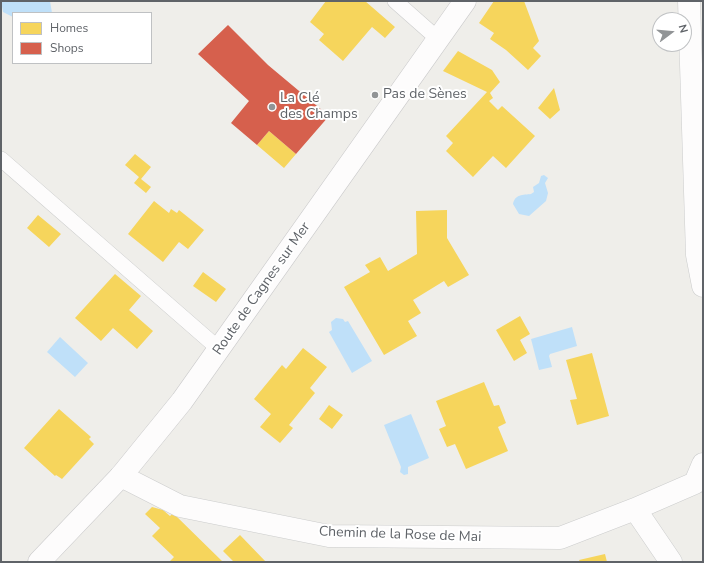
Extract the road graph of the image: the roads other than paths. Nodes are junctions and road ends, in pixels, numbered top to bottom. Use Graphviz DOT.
graph roads {
  1 [pos="395,1"];
  2 [pos="465,1"];
  3 [pos="689,1"];
  4 [pos="438,39"];
  5 [pos="1,159"];
  6 [pos="700,248"];
  7 [pos="703,286"];
  8 [pos="219,349"];
  9 [pos="703,464"];
  10 [pos="121,476"];
  11 [pos="635,509"];
  12 [pos="39,562"];
  13 [pos="671,562"];
  1 -- 4 [label="lane"];
  2 -- 4 [label="street, Route de Cagnes sur Mer"];
  3 -- 6 [label="street"];
  4 -- 8 [label="street, Route de Cagnes sur Mer"];
  5 -- 8 [label="lane"];
  6 -- 7 [label="street"];
  8 -- 10 [label="street, Route de Cagnes sur Mer"];
  9 -- 11 [label="street, Chemin de la Rose de Mai"];
  10 -- 11 [label="street, Chemin de la Rose de Mai"];
  10 -- 12 [label="street, Route de Cagnes sur Mer"];
  11 -- 13 [label="street"];
}
